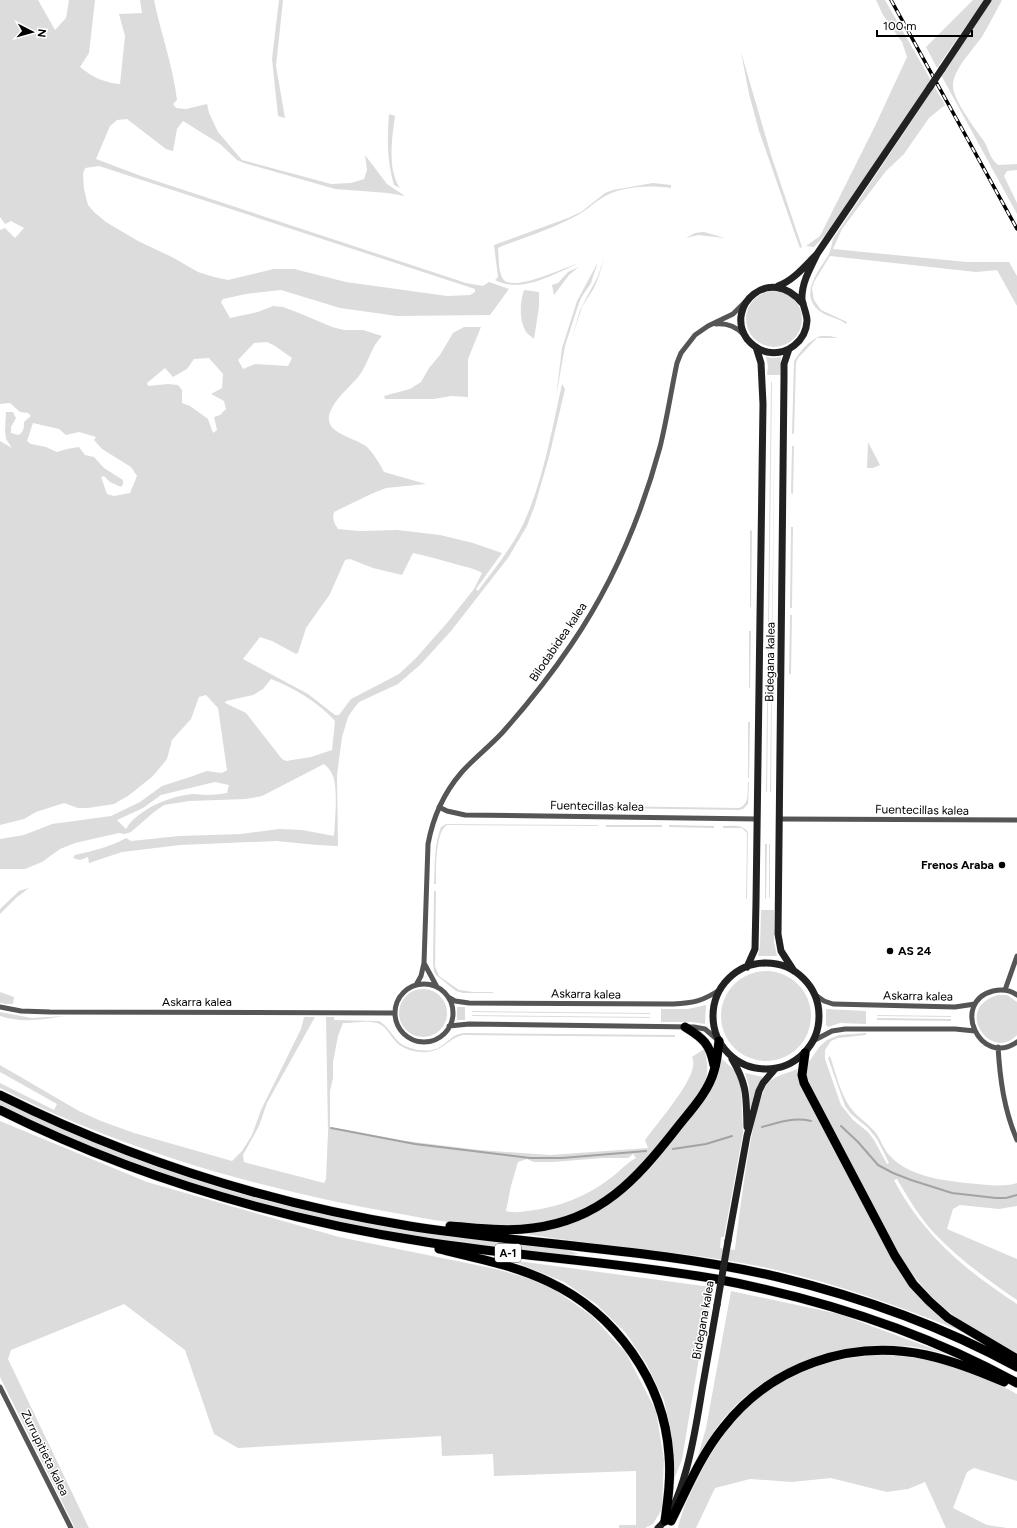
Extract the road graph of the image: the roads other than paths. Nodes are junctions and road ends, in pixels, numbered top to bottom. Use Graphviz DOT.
graph roads {
  1 [pos="988,0"];
  2 [pos="817,254"];
  3 [pos="777,287"];
  4 [pos="747,300"];
  5 [pos="802,302"];
  6 [pos="713,324"];
  7 [pos="746,337"];
  8 [pos="756,347"];
  9 [pos="788,349"];
  10 [pos="439,807"];
  11 [pos="757,819"];
  12 [pos="779,819"];
  13 [pos="1017,820"];
  14 [pos="1017,956"];
  15 [pos="424,963"];
  16 [pos="747,966"];
  17 [pos="794,971"];
  18 [pos="416,985"];
  19 [pos="437,987"];
  20 [pos="721,989"];
  21 [pos="1006,990"];
  22 [pos="814,994"];
  23 [pos="1017,995"];
  24 [pos="448,997"];
  25 [pos="975,1004"];
  26 [pos="0,1007"];
  27 [pos="395,1013"];
  28 [pos="449,1026"];
  29 [pos="685,1027"];
  30 [pos="975,1031"];
  31 [pos="719,1041"];
  32 [pos="813,1041"];
  33 [pos="1017,1042"];
  34 [pos="998,1047"];
  35 [pos="805,1053"];
  36 [pos="732,1057"];
  37 [pos="775,1069"];
  38 [pos="714,1072"];
  39 [pos="0,1095"];
  40 [pos="0,1110"];
  41 [pos="747,1136"];
  42 [pos="1017,1140"];
  43 [pos="411,1226"];
  44 [pos="364,1232"];
  45 [pos="1017,1359"];
  46 [pos="1017,1367"];
  47 [pos="1017,1383"];
  48 [pos="0,1387"];
  49 [pos="1017,1388"];
  50 [pos="669,1523"];
  51 [pos="71,1528"];
  52 [pos="658,1528"];
  1 -- 2 [label="street, bridge"];
  2 -- 3 [label="street"];
  2 -- 5 [label="street"];
  3 -- 4 [label="street"];
  3 -- 5 [label="street"];
  4 -- 6 [label="street, Bilodabidea kalea"];
  4 -- 7 [label="street"];
  5 -- 9 [label="street"];
  6 -- 7 [label="street"];
  6 -- 10 [label="street, Bilodabidea kalea"];
  7 -- 8 [label="street"];
  8 -- 9 [label="street"];
  8 -- 11 [label="street, Bidegana kalea"];
  9 -- 12 [label="street, Bidegana kalea"];
  10 -- 11 [label="street, Fuentecillas kalea"];
  10 -- 15 [label="street, Bilodabidea kalea"];
  11 -- 16 [label="street, Bidegana kalea"];
  12 -- 13 [label="street, Fuentecillas kalea"];
  12 -- 17 [label="street, Bidegana kalea"];
  14 -- 21 [label="street"];
  15 -- 18 [label="street, Bilodabidea kalea"];
  15 -- 19 [label="street"];
  16 -- 17 [label="street"];
  16 -- 20 [label="street"];
  17 -- 22 [label="street"];
  18 -- 19 [label="street"];
  18 -- 27 [label="street"];
  19 -- 24 [label="street"];
  20 -- 24 [label="street, Askarra kalea"];
  20 -- 31 [label="street"];
  21 -- 23 [label="street"];
  21 -- 25 [label="street"];
  22 -- 25 [label="street, Askarra kalea"];
  22 -- 32 [label="street"];
  24 -- 28 [label="street"];
  25 -- 30 [label="street"];
  26 -- 27 [label="street, Askarra kalea"];
  27 -- 28 [label="street"];
  28 -- 29 [label="street"];
  29 -- 31 [label="street"];
  29 -- 38 [label="highway"];
  30 -- 32 [label="street"];
  30 -- 34 [label="street"];
  31 -- 36 [label="street"];
  31 -- 38 [label="highway"];
  32 -- 35 [label="street"];
  33 -- 34 [label="street"];
  34 -- 42 [label="street"];
  35 -- 37 [label="street"];
  35 -- 45 [label="highway"];
  36 -- 37 [label="street"];
  36 -- 41 [label="street, Bidegana kalea"];
  37 -- 41 [label="street, Bidegana kalea"];
  38 -- 43 [label="highway"];
  39 -- 43 [label="highway, A-1"];
  40 -- 44 [label="highway, A-1"];
  41 -- 50 [label="street, Bidegana kalea, bridge"];
  43 -- 46 [label="highway, A-1"];
  44 -- 47 [label="highway, A-1"];
  44 -- 50 [label="highway"];
  48 -- 51 [label="street, Zurrupitieta kalea"];
  49 -- 50 [label="highway"];
  50 -- 52 [label="street"];
}
